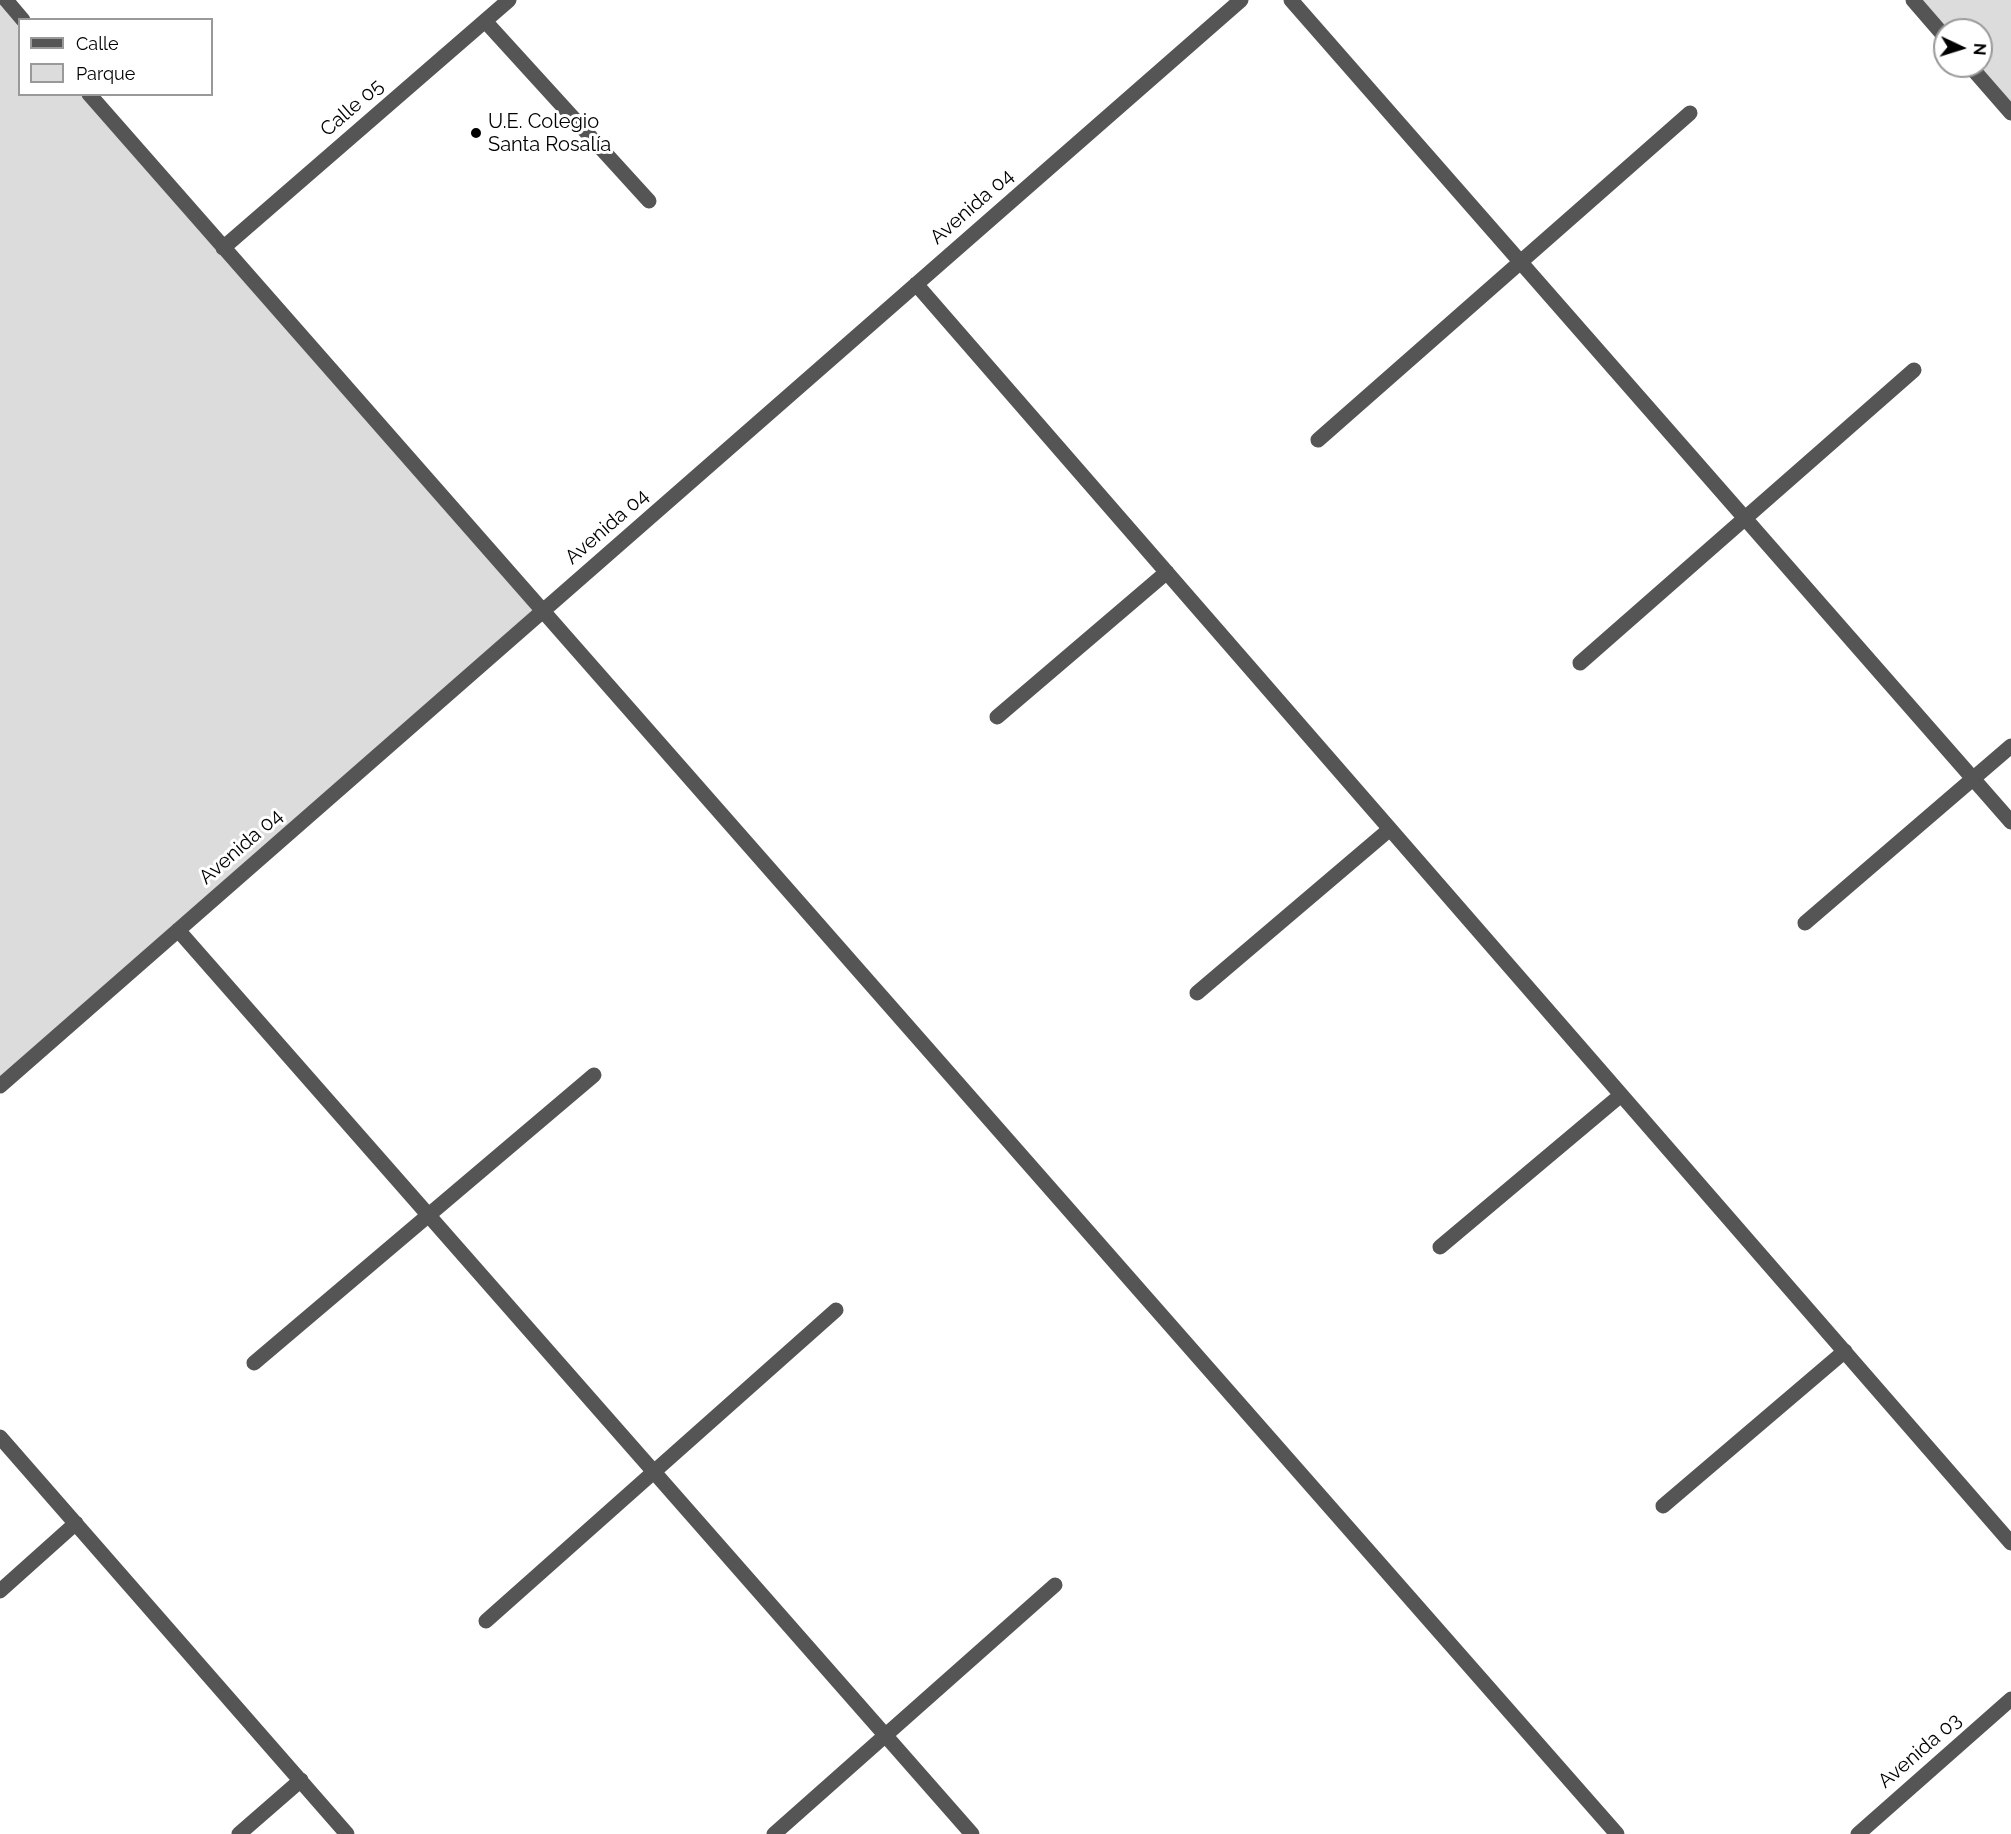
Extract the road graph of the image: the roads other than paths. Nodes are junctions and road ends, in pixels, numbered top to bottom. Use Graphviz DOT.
graph roads {
  1 [pos="6,0"];
  2 [pos="509,0"];
  3 [pos="1241,0"];
  4 [pos="1291,0"];
  5 [pos="1913,0"];
  6 [pos="21,18"];
  7 [pos="485,21"];
  8 [pos="1933,23"];
  9 [pos="1980,78"];
  10 [pos="91,96"];
  11 [pos="2011,113"];
  12 [pos="1690,114"];
  13 [pos="649,201"];
  14 [pos="223,248"];
  15 [pos="1520,262"];
  16 [pos="916,284"];
  17 [pos="1914,370"];
  18 [pos="1318,440"];
  19 [pos="1744,517"];
  20 [pos="1167,572"];
  21 [pos="542,612"];
  22 [pos="1580,663"];
  23 [pos="997,717"];
  24 [pos="2011,746"];
  25 [pos="1972,778"];
  26 [pos="2011,822"];
  27 [pos="1390,829"];
  28 [pos="1805,923"];
  29 [pos="178,930"];
  30 [pos="1197,993"];
  31 [pos="594,1075"];
  32 [pos="0,1086"];
  33 [pos="1621,1095"];
  34 [pos="428,1214"];
  35 [pos="1440,1248"];
  36 [pos="836,1310"];
  37 [pos="1845,1351"];
  38 [pos="254,1363"];
  39 [pos="0,1437"];
  40 [pos="654,1472"];
  41 [pos="1663,1506"];
  42 [pos="76,1523"];
  43 [pos="2011,1543"];
  44 [pos="1054,1585"];
  45 [pos="0,1591"];
  46 [pos="486,1621"];
  47 [pos="2011,1700"];
  48 [pos="885,1735"];
  49 [pos="301,1780"];
  50 [pos="239,1834"];
  51 [pos="347,1834"];
  52 [pos="774,1834"];
  53 [pos="972,1834"];
  54 [pos="1617,1834"];
  55 [pos="1858,1834"];
  1 -- 6 [label="street"];
  2 -- 7 [label="street, Calle 05"];
  3 -- 16 [label="street, Avenida 04"];
  4 -- 15 [label="street"];
  5 -- 8 [label="street"];
  7 -- 13 [label="street"];
  7 -- 14 [label="street, Calle 05"];
  9 -- 11 [label="street"];
  10 -- 14 [label="street"];
  12 -- 15 [label="street"];
  14 -- 21 [label="street"];
  15 -- 18 [label="street"];
  15 -- 19 [label="street"];
  16 -- 20 [label="street"];
  16 -- 21 [label="street, Avenida 04"];
  17 -- 19 [label="street"];
  19 -- 22 [label="street"];
  19 -- 25 [label="street"];
  20 -- 23 [label="street"];
  20 -- 27 [label="street"];
  21 -- 29 [label="street, Avenida 04"];
  21 -- 54 [label="street"];
  24 -- 25 [label="street"];
  25 -- 26 [label="street"];
  25 -- 28 [label="street"];
  27 -- 30 [label="street"];
  27 -- 33 [label="street"];
  29 -- 32 [label="street, Avenida 04"];
  29 -- 34 [label="street"];
  31 -- 34 [label="street"];
  33 -- 35 [label="street"];
  33 -- 37 [label="street"];
  34 -- 38 [label="street"];
  34 -- 40 [label="street"];
  36 -- 40 [label="street"];
  37 -- 41 [label="street"];
  37 -- 43 [label="street"];
  39 -- 42 [label="street"];
  40 -- 46 [label="street"];
  40 -- 48 [label="street"];
  42 -- 45 [label="street"];
  42 -- 49 [label="street"];
  44 -- 48 [label="street"];
  47 -- 55 [label="street, Avenida 03"];
  48 -- 52 [label="street"];
  48 -- 53 [label="street"];
  49 -- 50 [label="street"];
  49 -- 51 [label="street"];
}
